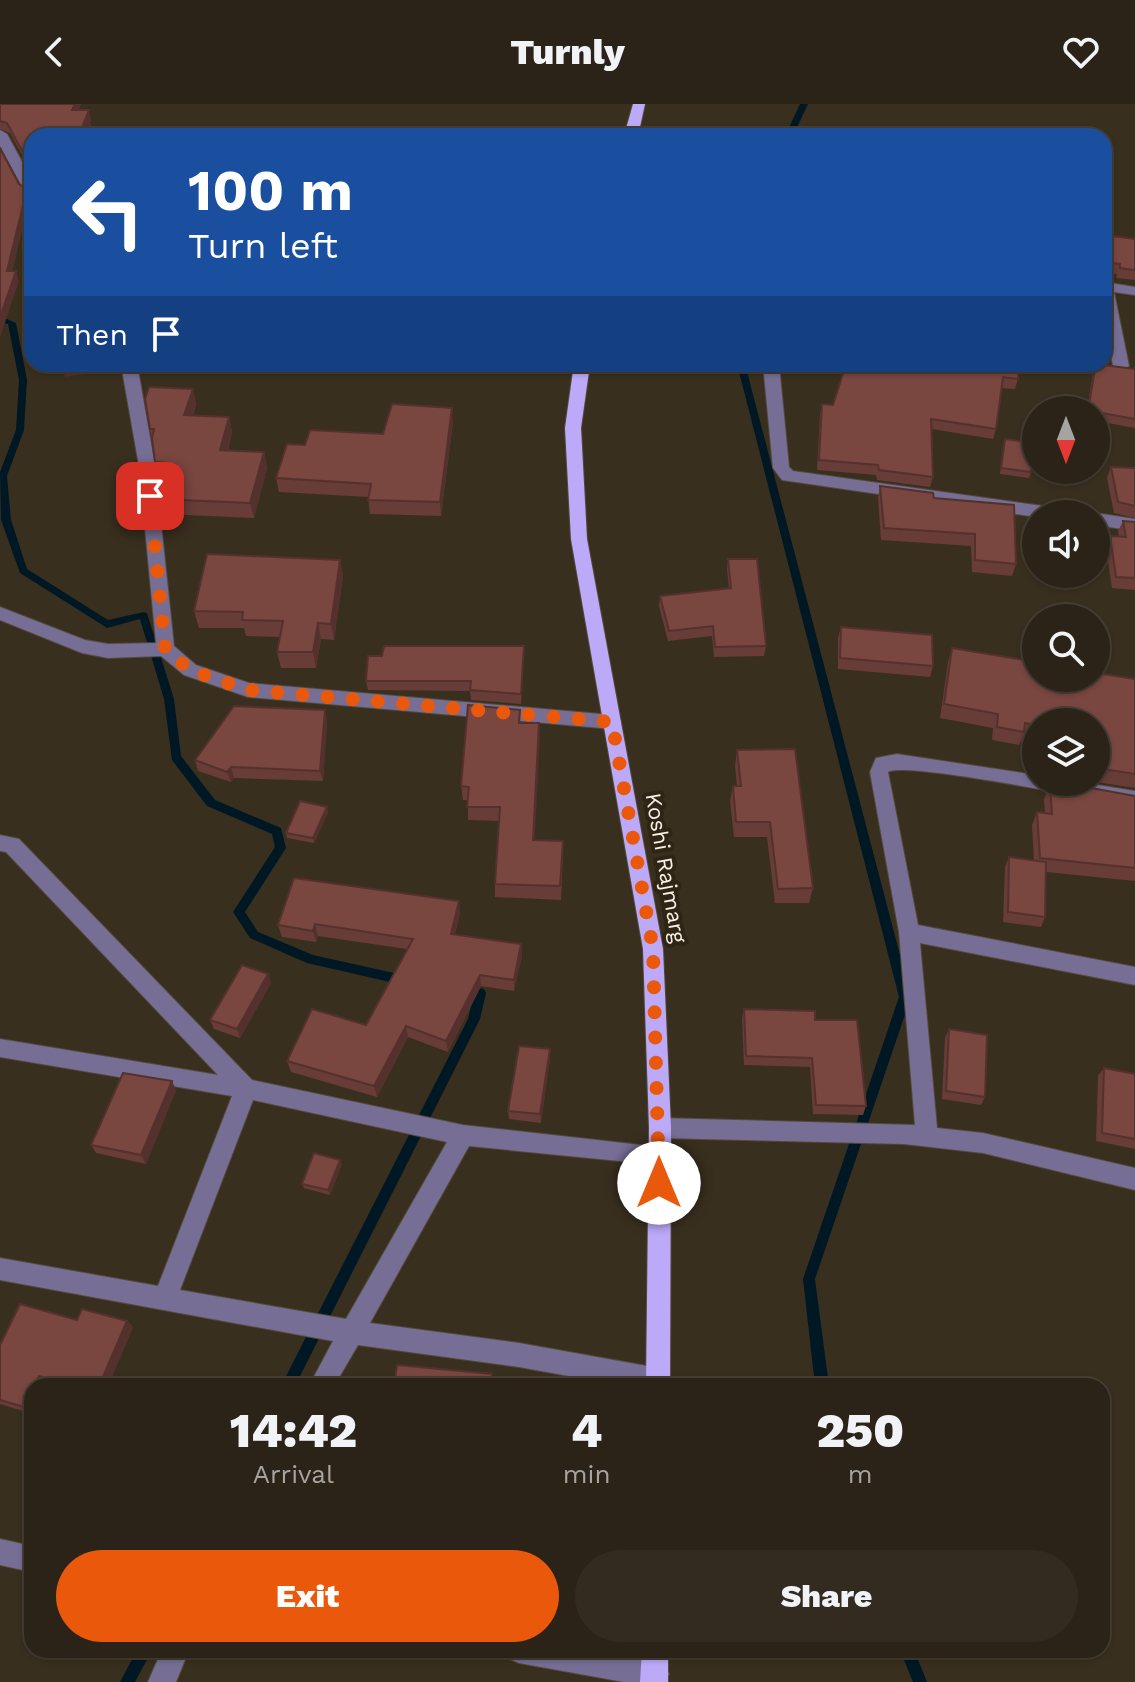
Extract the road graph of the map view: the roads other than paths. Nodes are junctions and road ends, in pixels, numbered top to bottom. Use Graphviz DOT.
graph roads {
  1 [pos="639,104"];
  2 [pos="633,128"];
  3 [pos="1,138"];
  4 [pos="24,178"];
  5 [pos="1112,288"];
  6 [pos="1135,291"];
  7 [pos="1112,311"];
  8 [pos="1128,367"];
  9 [pos="130,372"];
  10 [pos="581,372"];
  11 [pos="772,372"];
  12 [pos="1022,509"];
  13 [pos="1110,521"];
  14 [pos="1135,525"];
  15 [pos="0,613"];
  16 [pos="161,649"];
  17 [pos="612,722"];
  18 [pos="1135,799"];
  19 [pos="0,843"];
  20 [pos="909,932"];
  21 [pos="1135,976"];
  22 [pos="0,1048"];
  23 [pos="246,1089"];
  24 [pos="660,1128"];
  25 [pos="463,1135"];
  26 [pos="916,1135"];
  27 [pos="660,1155"];
  28 [pos="1135,1179"];
  29 [pos="0,1269"];
  30 [pos="165,1298"];
  31 [pos="344,1330"];
  32 [pos="324,1378"];
  33 [pos="633,1378"];
  34 [pos="658,1378"];
  35 [pos="0,1552"];
  36 [pos="24,1557"];
  37 [pos="172,1658"];
  38 [pos="576,1658"];
  39 [pos="655,1669"];
  40 [pos="162,1682"];
  1 -- 2 [label="main road"];
  3 -- 4 [label="street"];
  5 -- 6 [label="street"];
  7 -- 8 [label="street"];
  9 -- 16 [label="street"];
  10 -- 17 [label="main road, Koshi Rajmarg"];
  11 -- 12 [label="street"];
  13 -- 14 [label="street"];
  15 -- 16 [label="street"];
  16 -- 17 [label="street"];
  17 -- 24 [label="main road, Koshi Rajmarg"];
  18 -- 20 [label="street"];
  19 -- 23 [label="street"];
  20 -- 21 [label="street"];
  20 -- 26 [label="street"];
  22 -- 23 [label="street"];
  23 -- 25 [label="street"];
  23 -- 30 [label="street"];
  24 -- 26 [label="street"];
  24 -- 27 [label="main road, Koshi Rajmarg"];
  25 -- 27 [label="street"];
  25 -- 31 [label="street"];
  26 -- 28 [label="street"];
  27 -- 34 [label="main road, Koshi Rajmarg"];
  29 -- 30 [label="street"];
  30 -- 31 [label="street"];
  31 -- 32 [label="street"];
  31 -- 33 [label="street"];
  35 -- 36 [label="street"];
  37 -- 40 [label="street"];
  38 -- 39 [label="street"];
}
